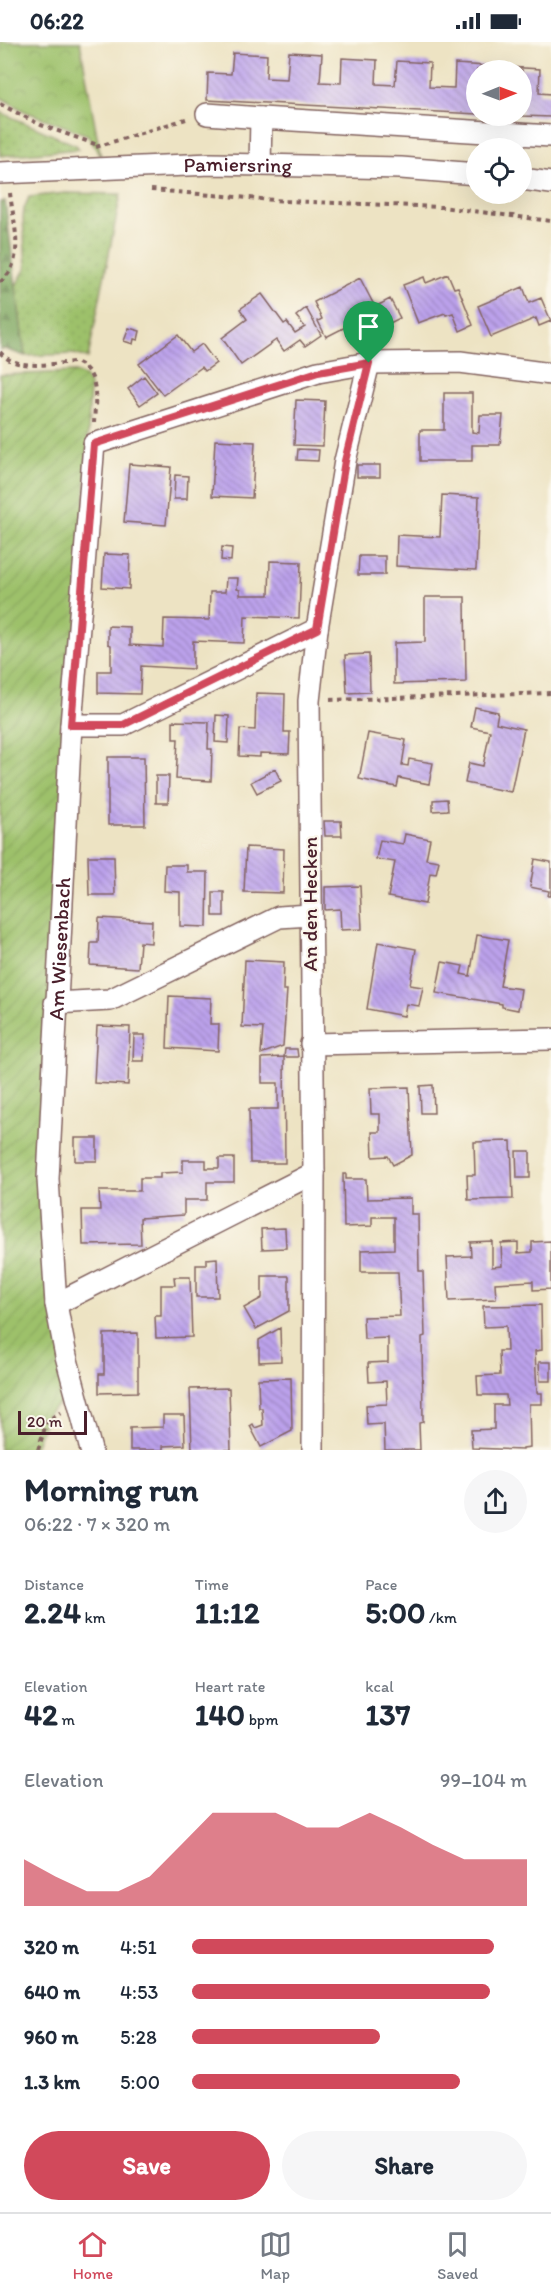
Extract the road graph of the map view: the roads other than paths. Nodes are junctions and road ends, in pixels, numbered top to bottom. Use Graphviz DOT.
graph roads {
  1 [pos="207,114"];
  2 [pos="261,118"];
  3 [pos="551,136"];
  4 [pos="260,165"];
  5 [pos="466,173"];
  6 [pos="532,180"];
  7 [pos="5,181"];
  8 [pos="551,183"];
  9 [pos="369,363"];
  10 [pos="551,374"];
  11 [pos="317,629"];
  12 [pos="71,725"];
  13 [pos="310,915"];
  14 [pos="55,1004"];
  15 [pos="551,1039"];
  16 [pos="311,1044"];
  17 [pos="314,1173"];
  18 [pos="56,1304"];
  19 [pos="91,1450"];
  20 [pos="313,1450"];
  1 -- 2 [label="street"];
  2 -- 3 [label="street"];
  2 -- 4 [label="street"];
  4 -- 5 [label="street, Pamiersring"];
  4 -- 7 [label="street, Pamiersring"];
  6 -- 8 [label="street"];
  9 -- 10 [label="street"];
  9 -- 11 [label="street, An den Hecken"];
  9 -- 12 [label="street, Am Wiesenbach"];
  11 -- 12 [label="street"];
  11 -- 13 [label="street, An den Hecken"];
  12 -- 14 [label="street, Am Wiesenbach"];
  13 -- 14 [label="street"];
  13 -- 16 [label="street, An den Hecken"];
  14 -- 18 [label="street, Am Wiesenbach"];
  15 -- 16 [label="street"];
  16 -- 17 [label="street, An den Hecken"];
  17 -- 18 [label="street"];
  17 -- 20 [label="street, An den Hecken"];
  18 -- 19 [label="street, Am Wiesenbach"];
}
